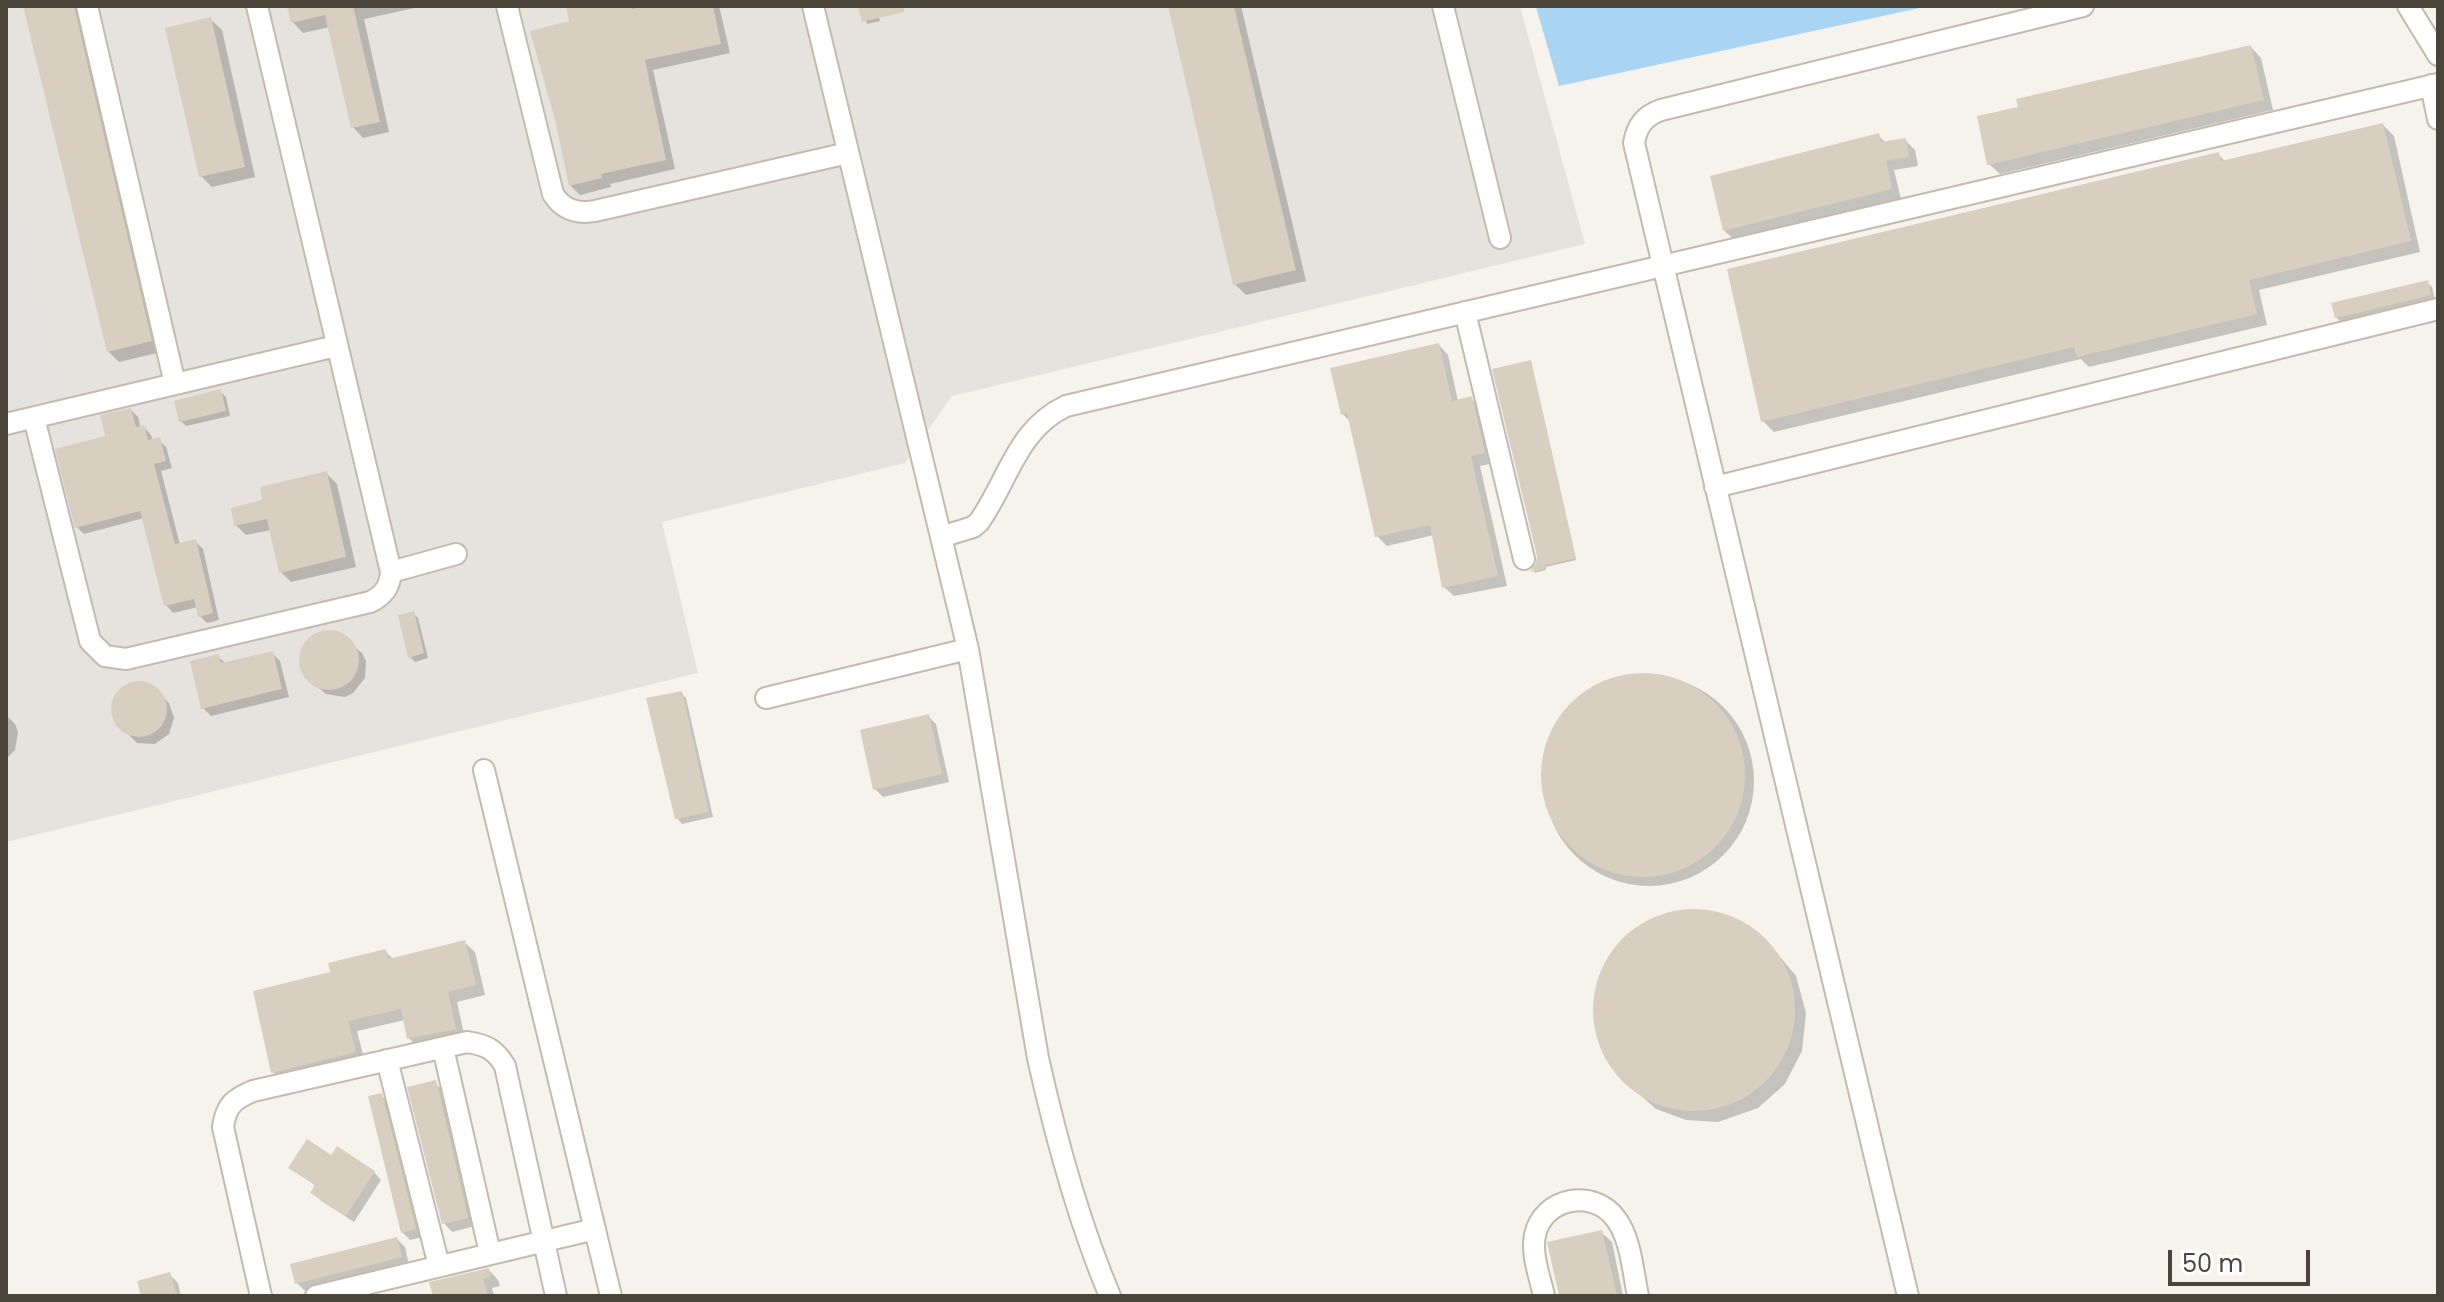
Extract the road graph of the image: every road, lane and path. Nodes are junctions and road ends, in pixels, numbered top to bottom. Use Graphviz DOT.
graph roads {
  1 [pos="87,6"];
  2 [pos="257,6"];
  3 [pos="507,6"];
  4 [pos="813,6"];
  5 [pos="1443,6"];
  6 [pos="2083,6"];
  7 [pos="2408,6"];
  8 [pos="2438,55"];
  9 [pos="2434,84"];
  10 [pos="2438,119"];
  11 [pos="848,153"];
  12 [pos="1500,238"];
  13 [pos="1662,267"];
  14 [pos="2438,309"];
  15 [pos="1465,312"];
  16 [pos="336,346"];
  17 [pos="175,384"];
  18 [pos="34,418"];
  19 [pos="6,424"];
  20 [pos="1715,487"];
  21 [pos="941,537"];
  22 [pos="456,554"];
  23 [pos="1524,559"];
  24 [pos="391,572"];
  25 [pos="968,649"];
  26 [pos="766,698"];
  27 [pos="484,770"];
  28 [pos="443,1048"];
  29 [pos="387,1060"];
  30 [pos="595,1229"];
  31 [pos="543,1240"];
  32 [pos="490,1253"];
  33 [pos="439,1266"];
  34 [pos="386,1288"];
  35 [pos="261,1296"];
  36 [pos="316,1296"];
  37 [pos="556,1296"];
  38 [pos="611,1296"];
  39 [pos="1110,1296"];
  40 [pos="1544,1296"];
  41 [pos="1638,1296"];
  42 [pos="1908,1296"];
  1 -- 17 [label="street"];
  2 -- 16 [label="street"];
  3 -- 11 [label="street"];
  4 -- 11 [label="street"];
  5 -- 12 [label="street"];
  6 -- 13 [label="street"];
  7 -- 8 [label="street"];
  9 -- 10 [label="street"];
  9 -- 13 [label="street"];
  11 -- 21 [label="street"];
  13 -- 15 [label="street"];
  13 -- 20 [label="street"];
  14 -- 20 [label="street"];
  15 -- 21 [label="street"];
  15 -- 23 [label="street"];
  16 -- 17 [label="street"];
  16 -- 24 [label="street"];
  17 -- 18 [label="street"];
  18 -- 19 [label="street"];
  18 -- 24 [label="street"];
  20 -- 42 [label="street"];
  21 -- 25 [label="street"];
  22 -- 24 [label="street"];
  25 -- 26 [label="street"];
  25 -- 39 [label="street"];
  27 -- 30 [label="street"];
  28 -- 29 [label="street"];
  28 -- 31 [label="street"];
  28 -- 32 [label="street"];
  29 -- 33 [label="street"];
  29 -- 35 [label="street"];
  30 -- 31 [label="street"];
  30 -- 38 [label="street"];
  31 -- 32 [label="street"];
  31 -- 37 [label="street"];
  32 -- 33 [label="street"];
  33 -- 34 [label="street"];
  34 -- 36 [label="street"];
  40 -- 41 [label="street"];
}
